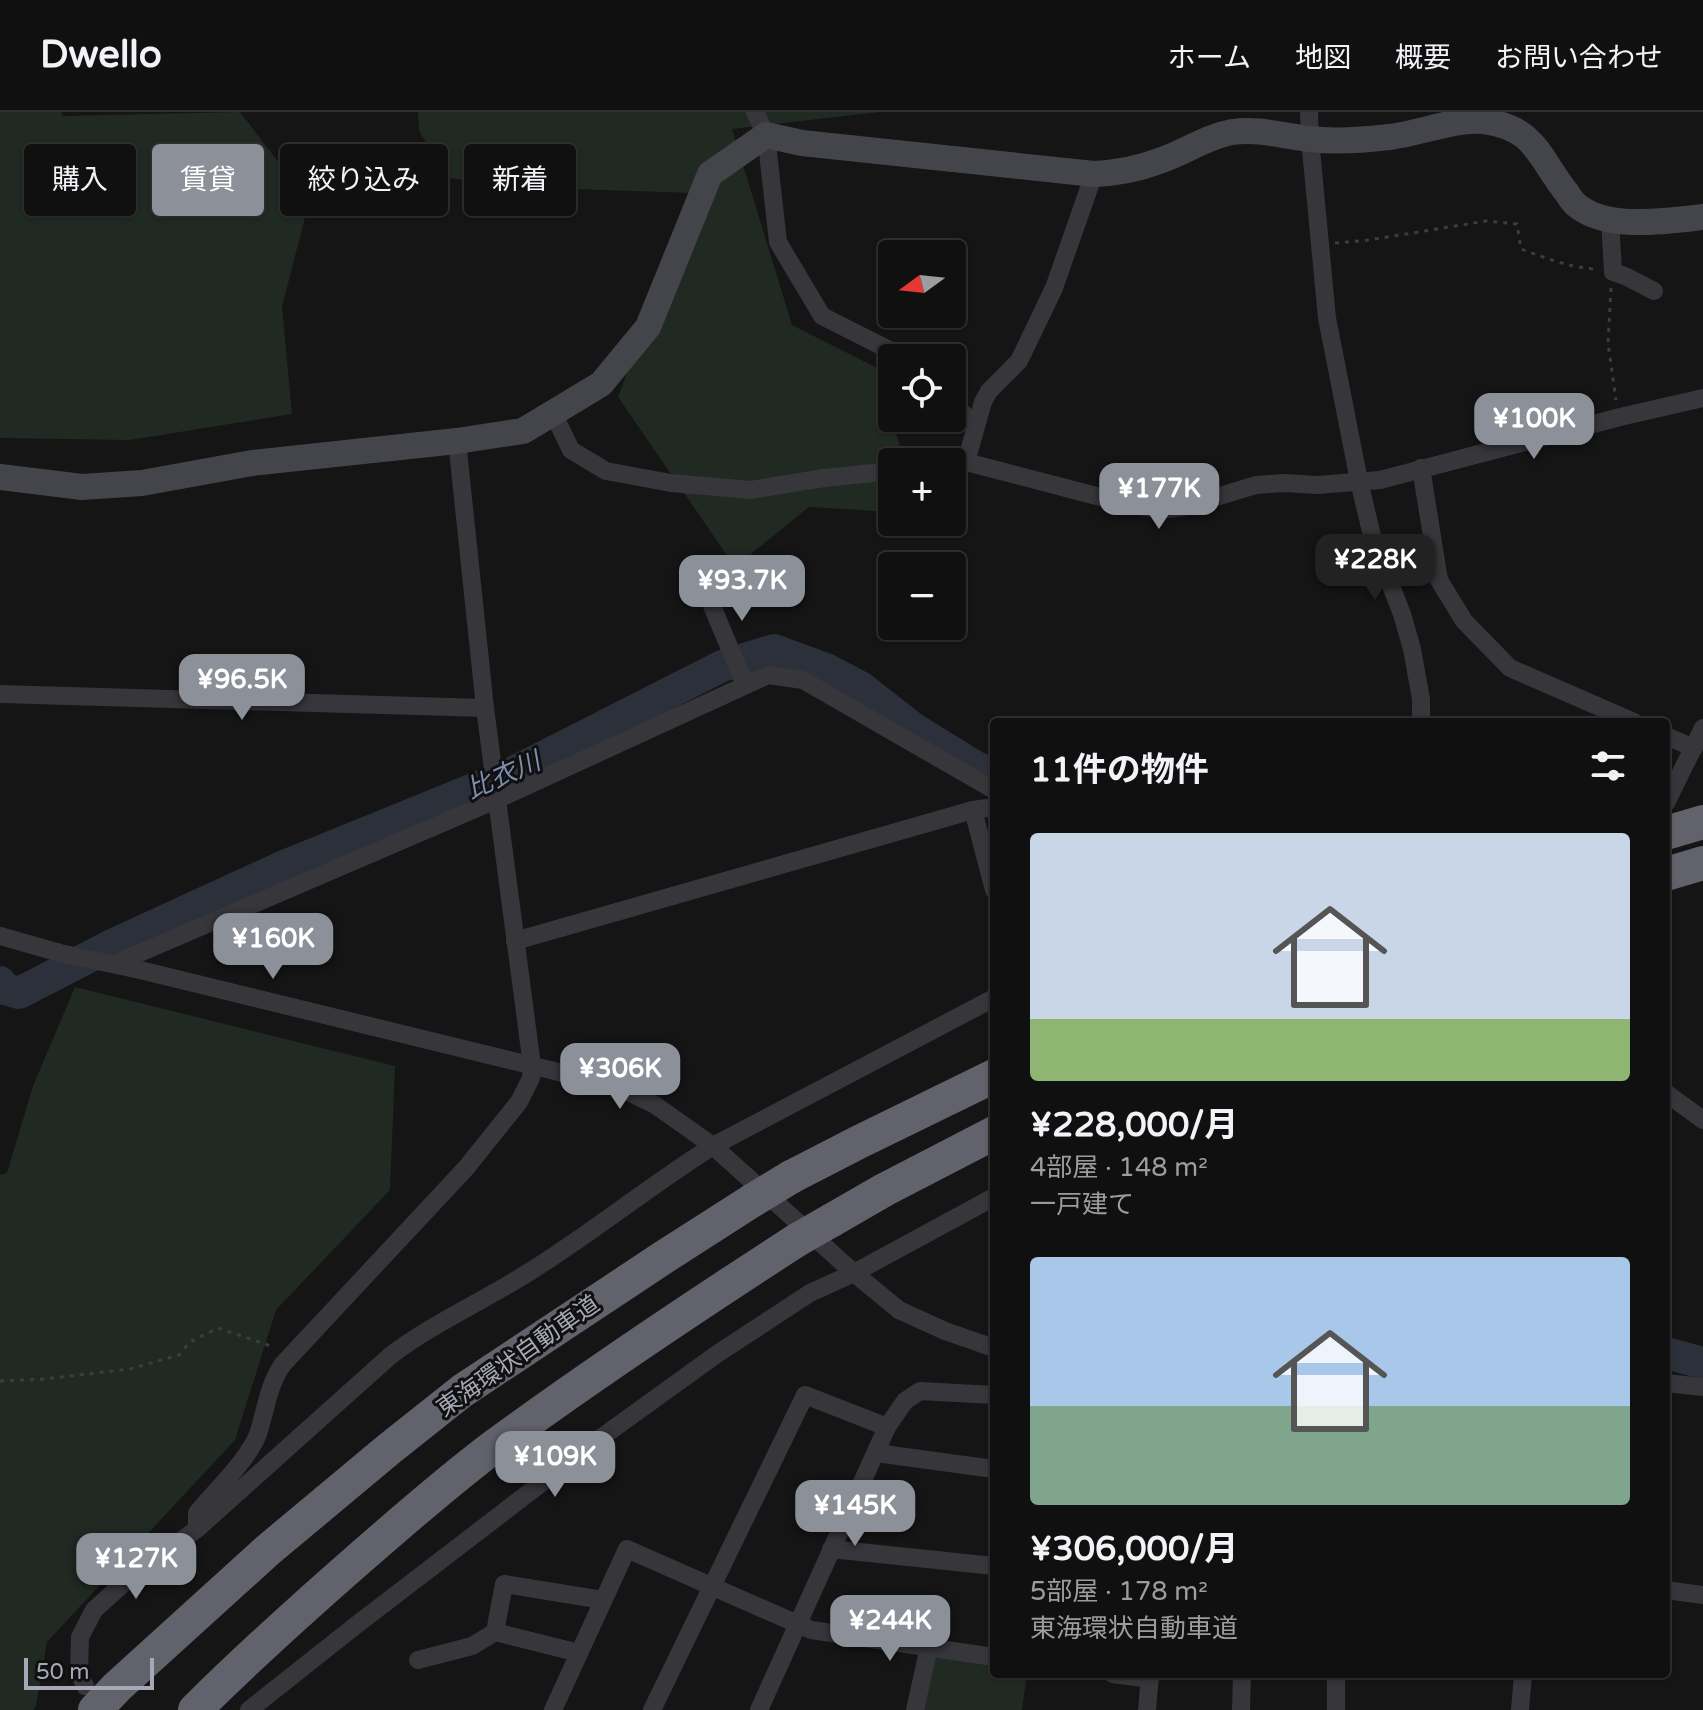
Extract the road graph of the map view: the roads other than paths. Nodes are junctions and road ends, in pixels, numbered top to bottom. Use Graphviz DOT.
graph roads {
  1 [pos="1309,112"];
  2 [pos="1458,117"];
  3 [pos="761,124"];
  4 [pos="1310,139"];
  5 [pos="1094,174"];
  6 [pos="1703,217"];
  7 [pos="1610,220"];
  8 [pos="1654,291"];
  9 [pos="878,344"];
  10 [pos="1703,398"];
  11 [pos="553,413"];
  12 [pos="966,416"];
  13 [pos="975,425"];
  14 [pos="457,441"];
  15 [pos="965,448"];
  16 [pos="966,465"];
  17 [pos="1421,468"];
  18 [pos="878,472"];
  19 [pos="0,477"];
  20 [pos="1359,481"];
  21 [pos="700,577"];
  22 [pos="745,685"];
  23 [pos="0,694"];
  24 [pos="485,708"];
  25 [pos="1421,718"];
  26 [pos="1625,718"];
  27 [pos="1703,728"];
  28 [pos="1670,738"];
  29 [pos="1694,748"];
  30 [pos="990,788"];
  31 [pos="1670,795"];
  32 [pos="496,800"];
  33 [pos="990,808"];
  34 [pos="973,810"];
  35 [pos="1703,822"];
  36 [pos="1670,832"];
  37 [pos="1703,863"];
  38 [pos="1670,873"];
  39 [pos="990,875"];
  40 [pos="0,936"];
  41 [pos="515,941"];
  42 [pos="114,964"];
  43 [pos="990,1000"];
  44 [pos="532,1066"];
  45 [pos="990,1078"];
  46 [pos="1670,1096"];
  47 [pos="1703,1120"];
  48 [pos="990,1135"];
  49 [pos="713,1146"];
  50 [pos="990,1199"];
  51 [pos="854,1273"];
  52 [pos="990,1347"];
  53 [pos="1670,1383"];
  54 [pos="1703,1387"];
  55 [pos="990,1395"];
  56 [pos="887,1427"];
  57 [pos="876,1453"];
  58 [pos="990,1468"];
  59 [pos="197,1529"];
  60 [pos="831,1549"];
  61 [pos="990,1566"];
  62 [pos="711,1587"];
  63 [pos="1670,1591"];
  64 [pos="1703,1595"];
  65 [pos="603,1600"];
  66 [pos="797,1625"];
  67 [pos="495,1632"];
  68 [pos="929,1647"];
  69 [pos="579,1653"];
  70 [pos="990,1656"];
  71 [pos="418,1660"];
  72 [pos="1150,1678"];
  73 [pos="1242,1678"];
  74 [pos="1336,1678"];
  75 [pos="1523,1678"];
  76 [pos="90,1698"];
  77 [pos="195,1710"];
  78 [pos="249,1710"];
  79 [pos="553,1710"];
  80 [pos="652,1710"];
  81 [pos="759,1710"];
  82 [pos="915,1710"];
  83 [pos="1147,1710"];
  84 [pos="1241,1710"];
  85 [pos="1336,1710"];
  86 [pos="1520,1710"];
  1 -- 4 [label="street"];
  2 -- 4 [label="street"];
  2 -- 7 [label="street"];
  3 -- 5 [label="street"];
  3 -- 9 [label="street"];
  3 -- 11 [label="street"];
  4 -- 5 [label="street"];
  4 -- 20 [label="street"];
  5 -- 13 [label="street"];
  6 -- 7 [label="street"];
  7 -- 8 [label="street"];
  10 -- 17 [label="street"];
  11 -- 14 [label="street"];
  11 -- 18 [label="street"];
  12 -- 13 [label="street"];
  13 -- 15 [label="street"];
  14 -- 19 [label="street"];
  14 -- 24 [label="street"];
  16 -- 20 [label="street"];
  17 -- 20 [label="street"];
  17 -- 26 [label="street"];
  20 -- 25 [label="street"];
  21 -- 22 [label="street"];
  22 -- 30 [label="street"];
  22 -- 32 [label="street"];
  23 -- 24 [label="street"];
  24 -- 32 [label="street"];
  27 -- 29 [label="street"];
  28 -- 29 [label="street"];
  29 -- 31 [label="street"];
  32 -- 41 [label="street"];
  32 -- 42 [label="street"];
  33 -- 34 [label="street"];
  34 -- 39 [label="street"];
  34 -- 41 [label="street"];
  35 -- 36 [label="highway"];
  37 -- 38 [label="highway"];
  40 -- 42 [label="street"];
  41 -- 44 [label="street"];
  42 -- 44 [label="street"];
  43 -- 49 [label="street"];
  44 -- 49 [label="street"];
  44 -- 59 [label="street"];
  45 -- 76 [label="highway, 東海環状自動車道, bridge"];
  46 -- 47 [label="street"];
  48 -- 77 [label="highway, bridge"];
  49 -- 51 [label="street"];
  49 -- 59 [label="street"];
  50 -- 51 [label="street"];
  51 -- 52 [label="street"];
  51 -- 78 [label="street"];
  53 -- 54 [label="street"];
  55 -- 56 [label="street"];
  56 -- 57 [label="street"];
  56 -- 62 [label="street"];
  57 -- 58 [label="street"];
  57 -- 60 [label="street"];
  59 -- 76 [label="street"];
  60 -- 61 [label="street"];
  60 -- 66 [label="street"];
  62 -- 65 [label="street"];
  62 -- 66 [label="street"];
  62 -- 80 [label="street"];
  63 -- 64 [label="street"];
  65 -- 67 [label="street"];
  65 -- 69 [label="street"];
  66 -- 68 [label="street"];
  66 -- 81 [label="street"];
  67 -- 69 [label="street"];
  67 -- 71 [label="street"];
  68 -- 70 [label="street"];
  68 -- 82 [label="street"];
  69 -- 79 [label="street"];
  72 -- 83 [label="street"];
  73 -- 84 [label="street"];
  74 -- 85 [label="street"];
  75 -- 86 [label="street"];
}
